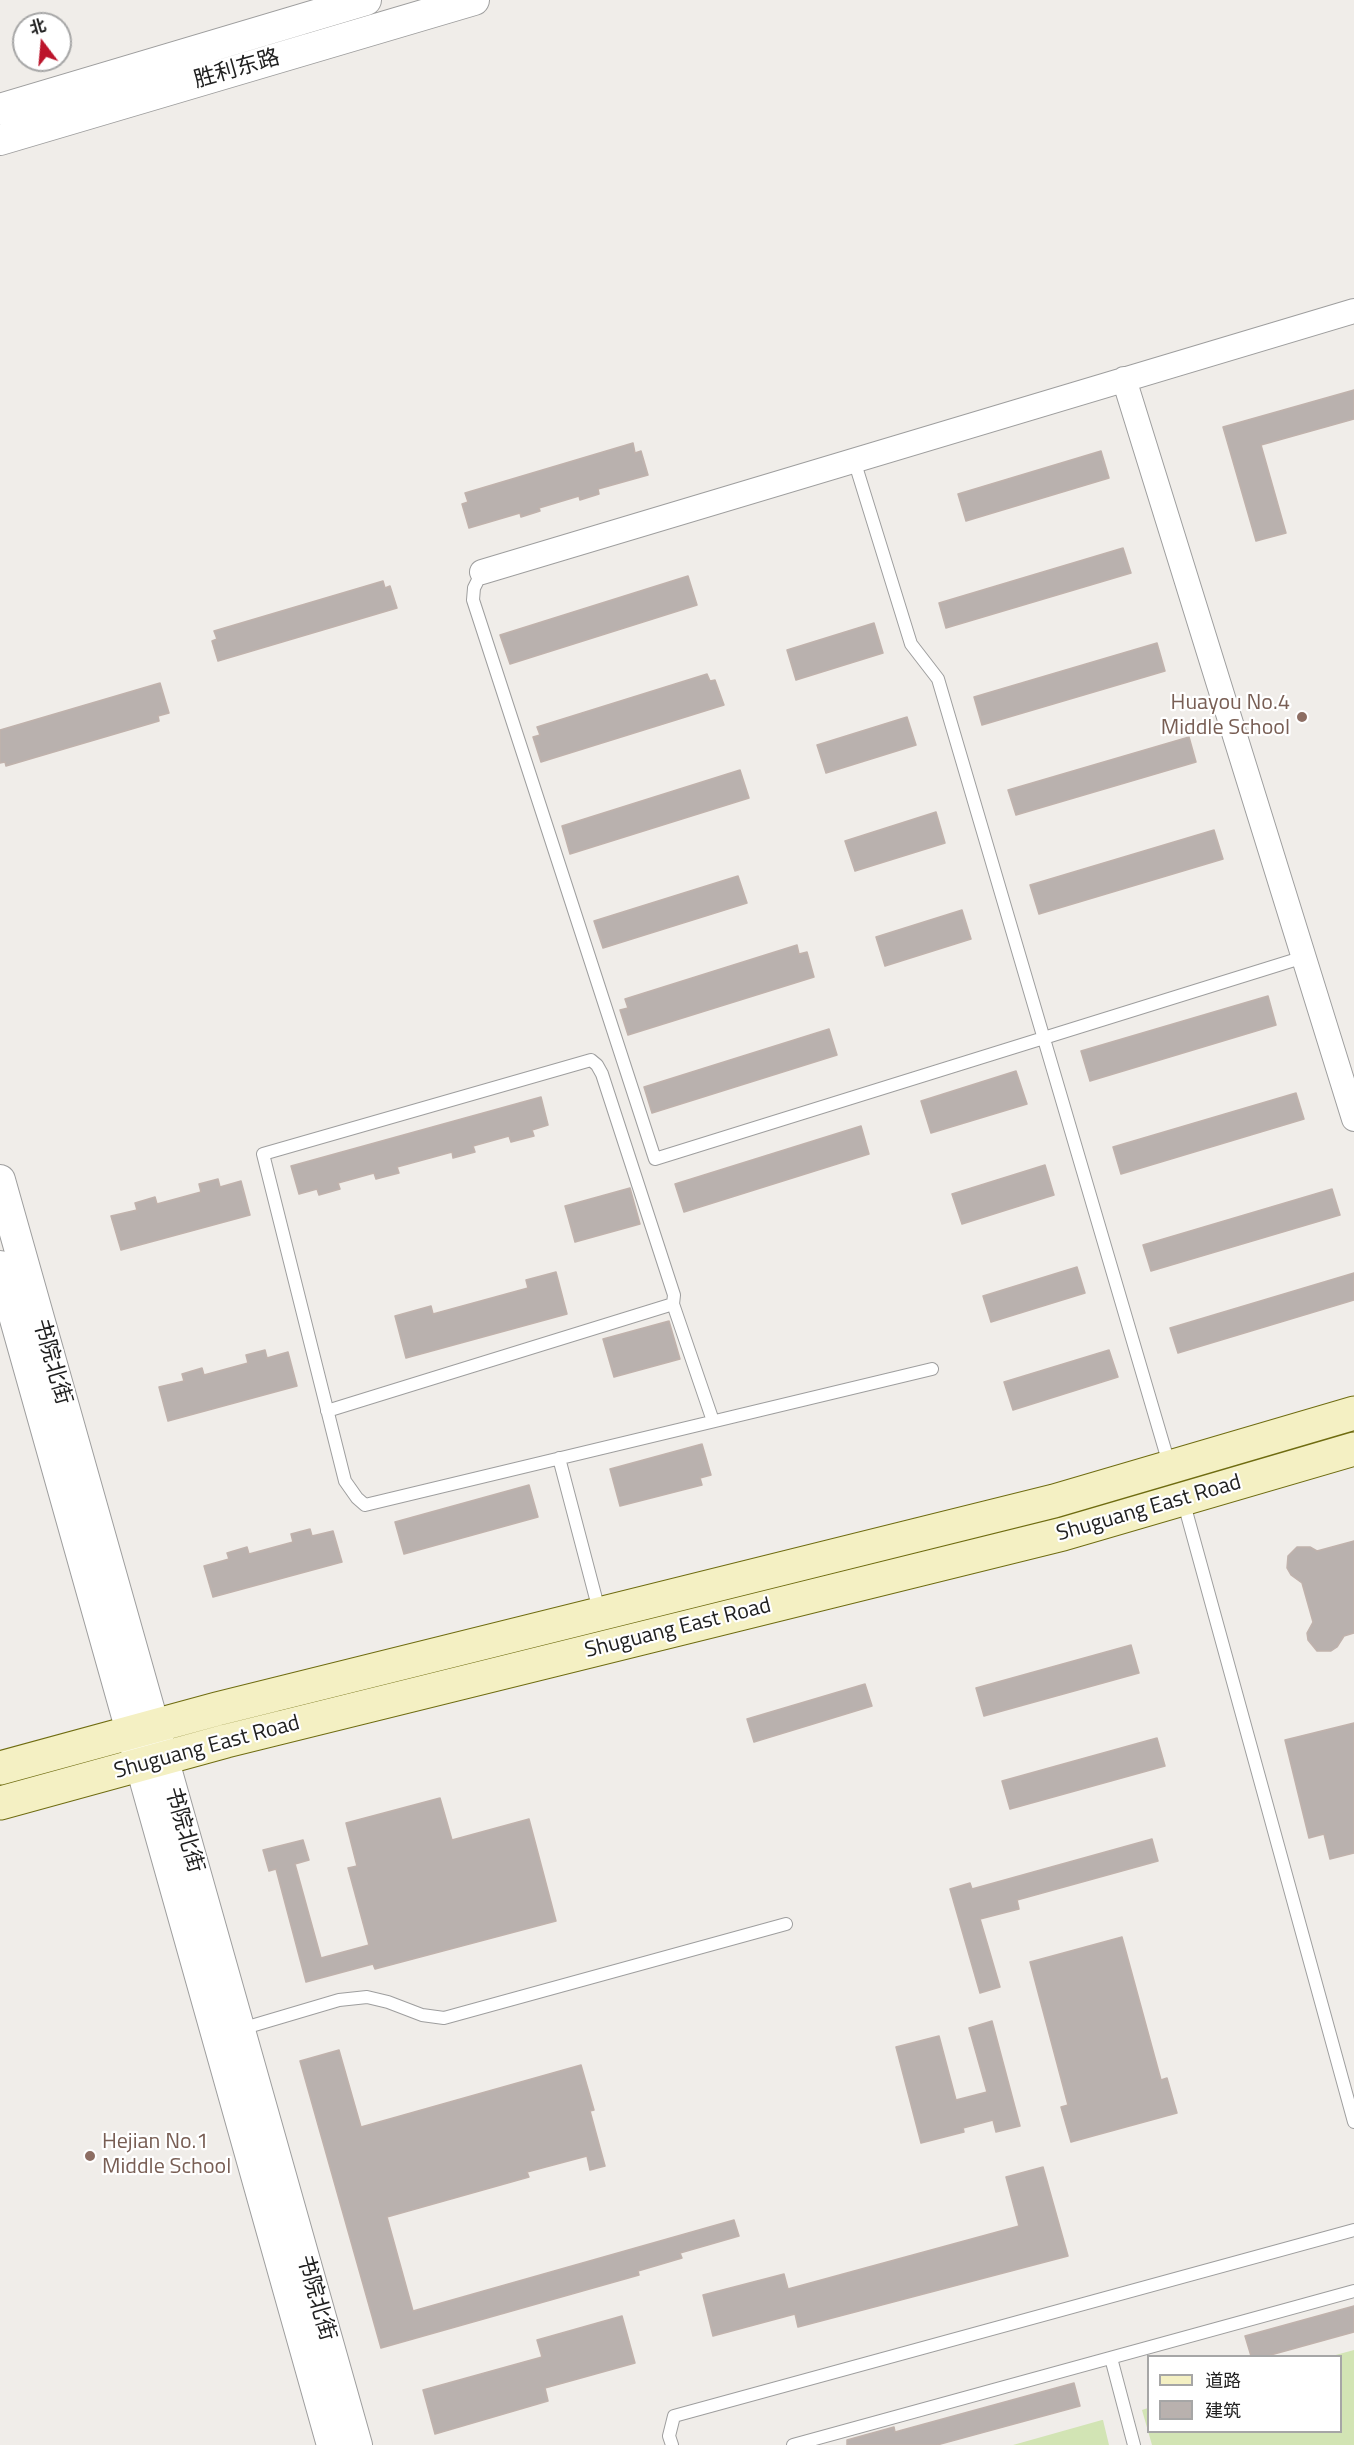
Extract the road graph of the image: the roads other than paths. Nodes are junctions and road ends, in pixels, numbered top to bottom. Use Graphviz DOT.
graph roads {
  1 [pos="366,0"];
  2 [pos="474,0"];
  3 [pos="0,109"];
  4 [pos="0,140"];
  5 [pos="1354,311"];
  6 [pos="1124,379"];
  7 [pos="854,460"];
  8 [pos="482,572"];
  9 [pos="1304,957"];
  10 [pos="1044,1038"];
  11 [pos="1345,1057"];
  12 [pos="1354,1119"];
  13 [pos="0,1180"];
  14 [pos="0,1266"];
  15 [pos="673,1304"];
  16 [pos="932,1368"];
  17 [pos="327,1411"];
  18 [pos="1354,1413"];
  19 [pos="713,1421"];
  20 [pos="1354,1449"];
  21 [pos="560,1458"];
  22 [pos="1170,1467"];
  23 [pos="1182,1499"];
  24 [pos="600,1614"];
  25 [pos="142,1729"];
  26 [pos="152,1762"];
  27 [pos="0,1768"];
  28 [pos="0,1803"];
  29 [pos="786,1924"];
  30 [pos="239,2030"];
  31 [pos="1354,2122"];
  32 [pos="1354,2230"];
  33 [pos="1354,2291"];
  34 [pos="1111,2358"];
  35 [pos="332,2445"];
  36 [pos="357,2445"];
  37 [pos="672,2445"];
  38 [pos="793,2445"];
  39 [pos="1134,2445"];
  1 -- 3 [label="street, 胜利东路"];
  2 -- 4 [label="street, 胜利东路"];
  5 -- 6 [label="street"];
  6 -- 7 [label="street"];
  6 -- 9 [label="street"];
  7 -- 8 [label="street"];
  7 -- 10 [label="lane"];
  8 -- 10 [label="lane"];
  9 -- 10 [label="lane"];
  9 -- 11 [label="street"];
  10 -- 22 [label="lane"];
  11 -- 12 [label="street"];
  13 -- 25 [label="street, 书院北街"];
  14 -- 25 [label="street, 书院北街"];
  15 -- 17 [label="lane"];
  15 -- 17 [label="lane"];
  15 -- 19 [label="lane"];
  16 -- 19 [label="lane"];
  17 -- 21 [label="lane"];
  18 -- 22 [label="main road, Shuguang East Road"];
  19 -- 21 [label="lane"];
  20 -- 23 [label="main road, Shuguang East Road"];
  21 -- 24 [label="lane"];
  22 -- 24 [label="main road, Shuguang East Road"];
  23 -- 26 [label="main road, Shuguang East Road"];
  23 -- 31 [label="lane"];
  24 -- 25 [label="main road, Shuguang East Road"];
  25 -- 26 [label="street, 书院北街"];
  25 -- 27 [label="main road, Shuguang East Road"];
  26 -- 28 [label="main road, Shuguang East Road"];
  26 -- 30 [label="street, 书院北街"];
  26 -- 35 [label="street, 书院北街"];
  29 -- 30 [label="lane"];
  30 -- 36 [label="street, 书院北街"];
  32 -- 37 [label="lane"];
  33 -- 34 [label="lane"];
  34 -- 38 [label="lane"];
  34 -- 39 [label="lane"];
}
